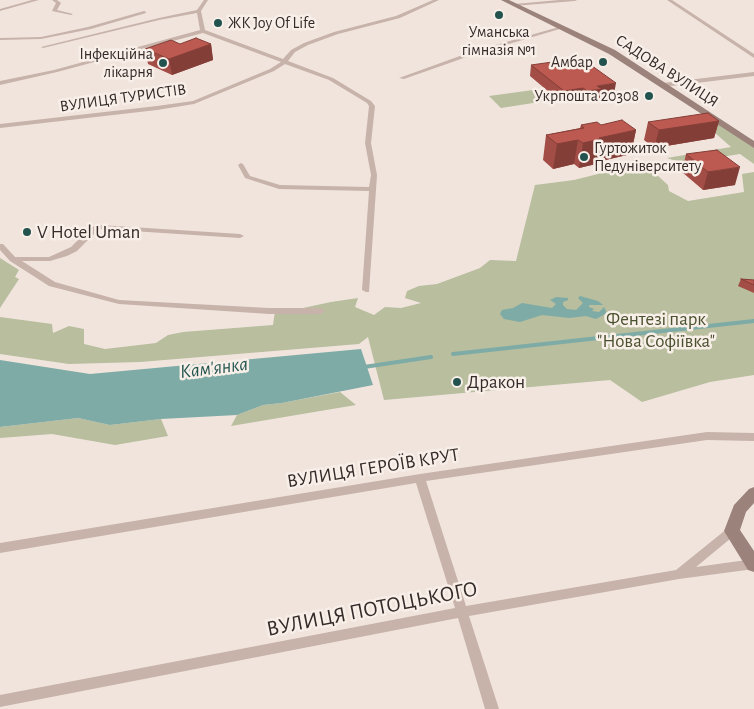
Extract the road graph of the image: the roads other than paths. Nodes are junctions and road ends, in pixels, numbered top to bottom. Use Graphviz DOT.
graph roads {
  1 [pos="37,0"];
  2 [pos="54,0"];
  3 [pos="206,0"];
  4 [pos="437,0"];
  5 [pos="504,0"];
  6 [pos="576,0"];
  7 [pos="669,0"];
  8 [pos="514,6"];
  9 [pos="0,10"];
  10 [pos="199,11"];
  11 [pos="144,12"];
  12 [pos="71,14"];
  13 [pos="561,28"];
  14 [pos="202,31"];
  15 [pos="0,39"];
  16 [pos="43,47"];
  17 [pos="754,56"];
  18 [pos="284,62"];
  19 [pos="754,74"];
  20 [pos="402,78"];
  21 [pos="0,83"];
  22 [pos="663,85"];
  23 [pos="0,126"];
  24 [pos="754,145"];
  25 [pos="241,165"];
  26 [pos="371,189"];
  27 [pos="240,236"];
  28 [pos="0,246"];
  29 [pos="12,259"];
  30 [pos="366,290"];
  31 [pos="321,312"];
  32 [pos="754,437"];
  33 [pos="420,478"];
  34 [pos="754,492"];
  35 [pos="732,531"];
  36 [pos="0,548"];
  37 [pos="754,565"];
  38 [pos="679,574"];
  39 [pos="462,612"];
  40 [pos="0,701"];
  41 [pos="492,709"];
  1 -- 9 [label="street"];
  2 -- 12 [label="street"];
  3 -- 10 [label="street"];
  4 -- 18 [label="street, ВУЛИЦЯ ТУРИСТІВ"];
  5 -- 8 [label="street, САДОВА ВУЛИЦЯ"];
  6 -- 8 [label="street"];
  7 -- 17 [label="street"];
  8 -- 13 [label="street, САДОВА ВУЛИЦЯ"];
  10 -- 14 [label="street"];
  10 -- 16 [label="street"];
  11 -- 15 [label="street"];
  13 -- 20 [label="street"];
  13 -- 22 [label="street, САДОВА ВУЛИЦЯ"];
  14 -- 18 [label="street"];
  14 -- 21 [label="street"];
  18 -- 23 [label="street, ВУЛИЦЯ ТУРИСТІВ"];
  18 -- 26 [label="street"];
  19 -- 22 [label="street"];
  22 -- 24 [label="street, САДОВА ВУЛИЦЯ"];
  25 -- 26 [label="street"];
  26 -- 30 [label="street"];
  27 -- 29 [label="street"];
  28 -- 29 [label="street"];
  29 -- 31 [label="street"];
  32 -- 33 [label="street, ВУЛИЦЯ ГЕРОЇВ КРУТ"];
  33 -- 36 [label="street, ВУЛИЦЯ ГЕРОЇВ КРУТ"];
  33 -- 39 [label="street"];
  34 -- 35 [label="street"];
  35 -- 37 [label="street"];
  35 -- 38 [label="street"];
  37 -- 38 [label="street, ВУЛИЦЯ ПОТОЦЬКОГО"];
  38 -- 39 [label="street, ВУЛИЦЯ ПОТОЦЬКОГО"];
  39 -- 40 [label="street, ВУЛИЦЯ ПОТОЦЬКОГО"];
  39 -- 41 [label="street"];
}
